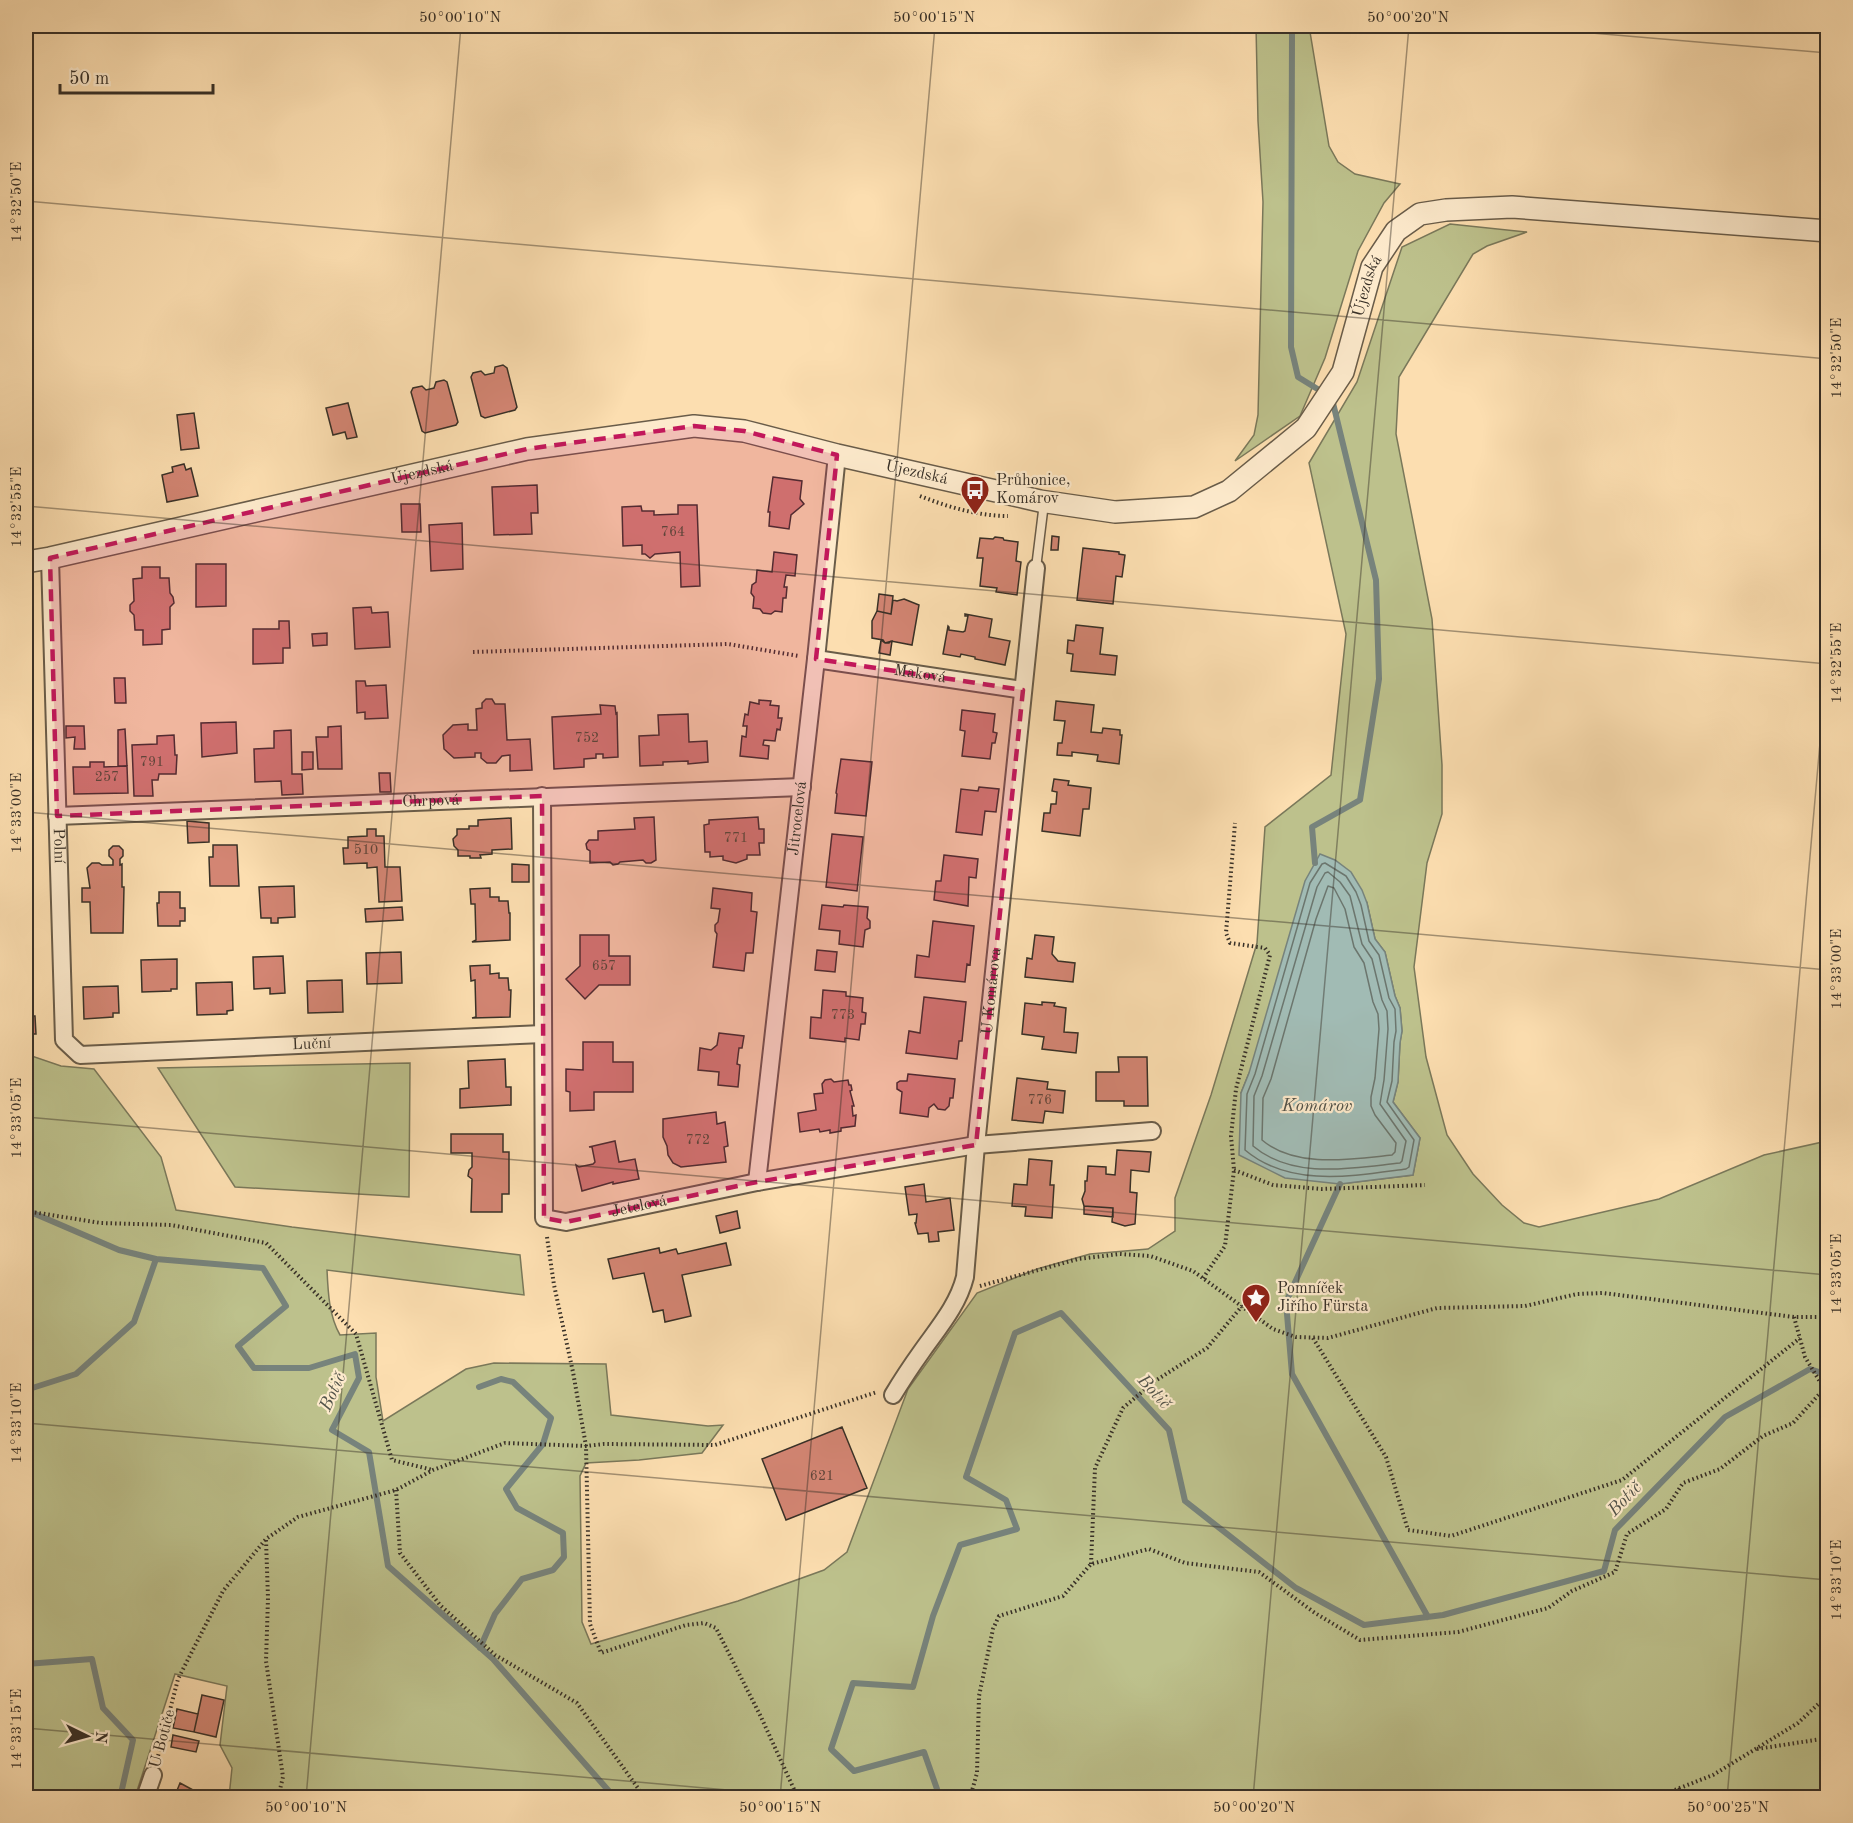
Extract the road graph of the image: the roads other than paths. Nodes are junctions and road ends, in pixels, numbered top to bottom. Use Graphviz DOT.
graph roads {
  1 [pos="1827,231"];
  2 [pos="837,455"];
  3 [pos="1043,510"];
  4 [pos="50,558"];
  5 [pos="26,562"];
  6 [pos="1036,568"];
  7 [pos="816,658"];
  8 [pos="1023,690"];
  9 [pos="802,787"];
  10 [pos="542,796"];
  11 [pos="57,816"];
  12 [pos="543,1034"];
  13 [pos="80,1055"];
  14 [pos="1152,1131"];
  15 [pos="976,1145"];
  16 [pos="757,1182"];
  17 [pos="896,1389"];
  18 [pos="153,1774"];
  19 [pos="146,1797"];
  1 -- 3 [label="street, Újezdská"];
  2 -- 3 [label="street, Újezdská"];
  2 -- 4 [label="street, Újezdská"];
  2 -- 7 [label="street, Jitrocelová"];
  3 -- 6 [label="lane"];
  4 -- 5 [label="street, Újezdská"];
  4 -- 11 [label="street, Polní"];
  6 -- 8 [label="street, U Komárova"];
  7 -- 8 [label="street, Maková"];
  7 -- 9 [label="street, Jitrocelová"];
  8 -- 15 [label="street, U Komárova"];
  9 -- 10 [label="street, Chrpová"];
  9 -- 16 [label="street, Jitrocelová"];
  10 -- 11 [label="street, Chrpová"];
  10 -- 12 [label="street"];
  11 -- 13 [label="street, Polní"];
  12 -- 13 [label="street, Luční"];
  12 -- 16 [label="street, Jetelová"];
  14 -- 15 [label="street, Jetelová"];
  15 -- 16 [label="street, Jetelová"];
  15 -- 17 [label="street, U Komárova"];
  18 -- 19 [label="street, U Botiče"];
}
